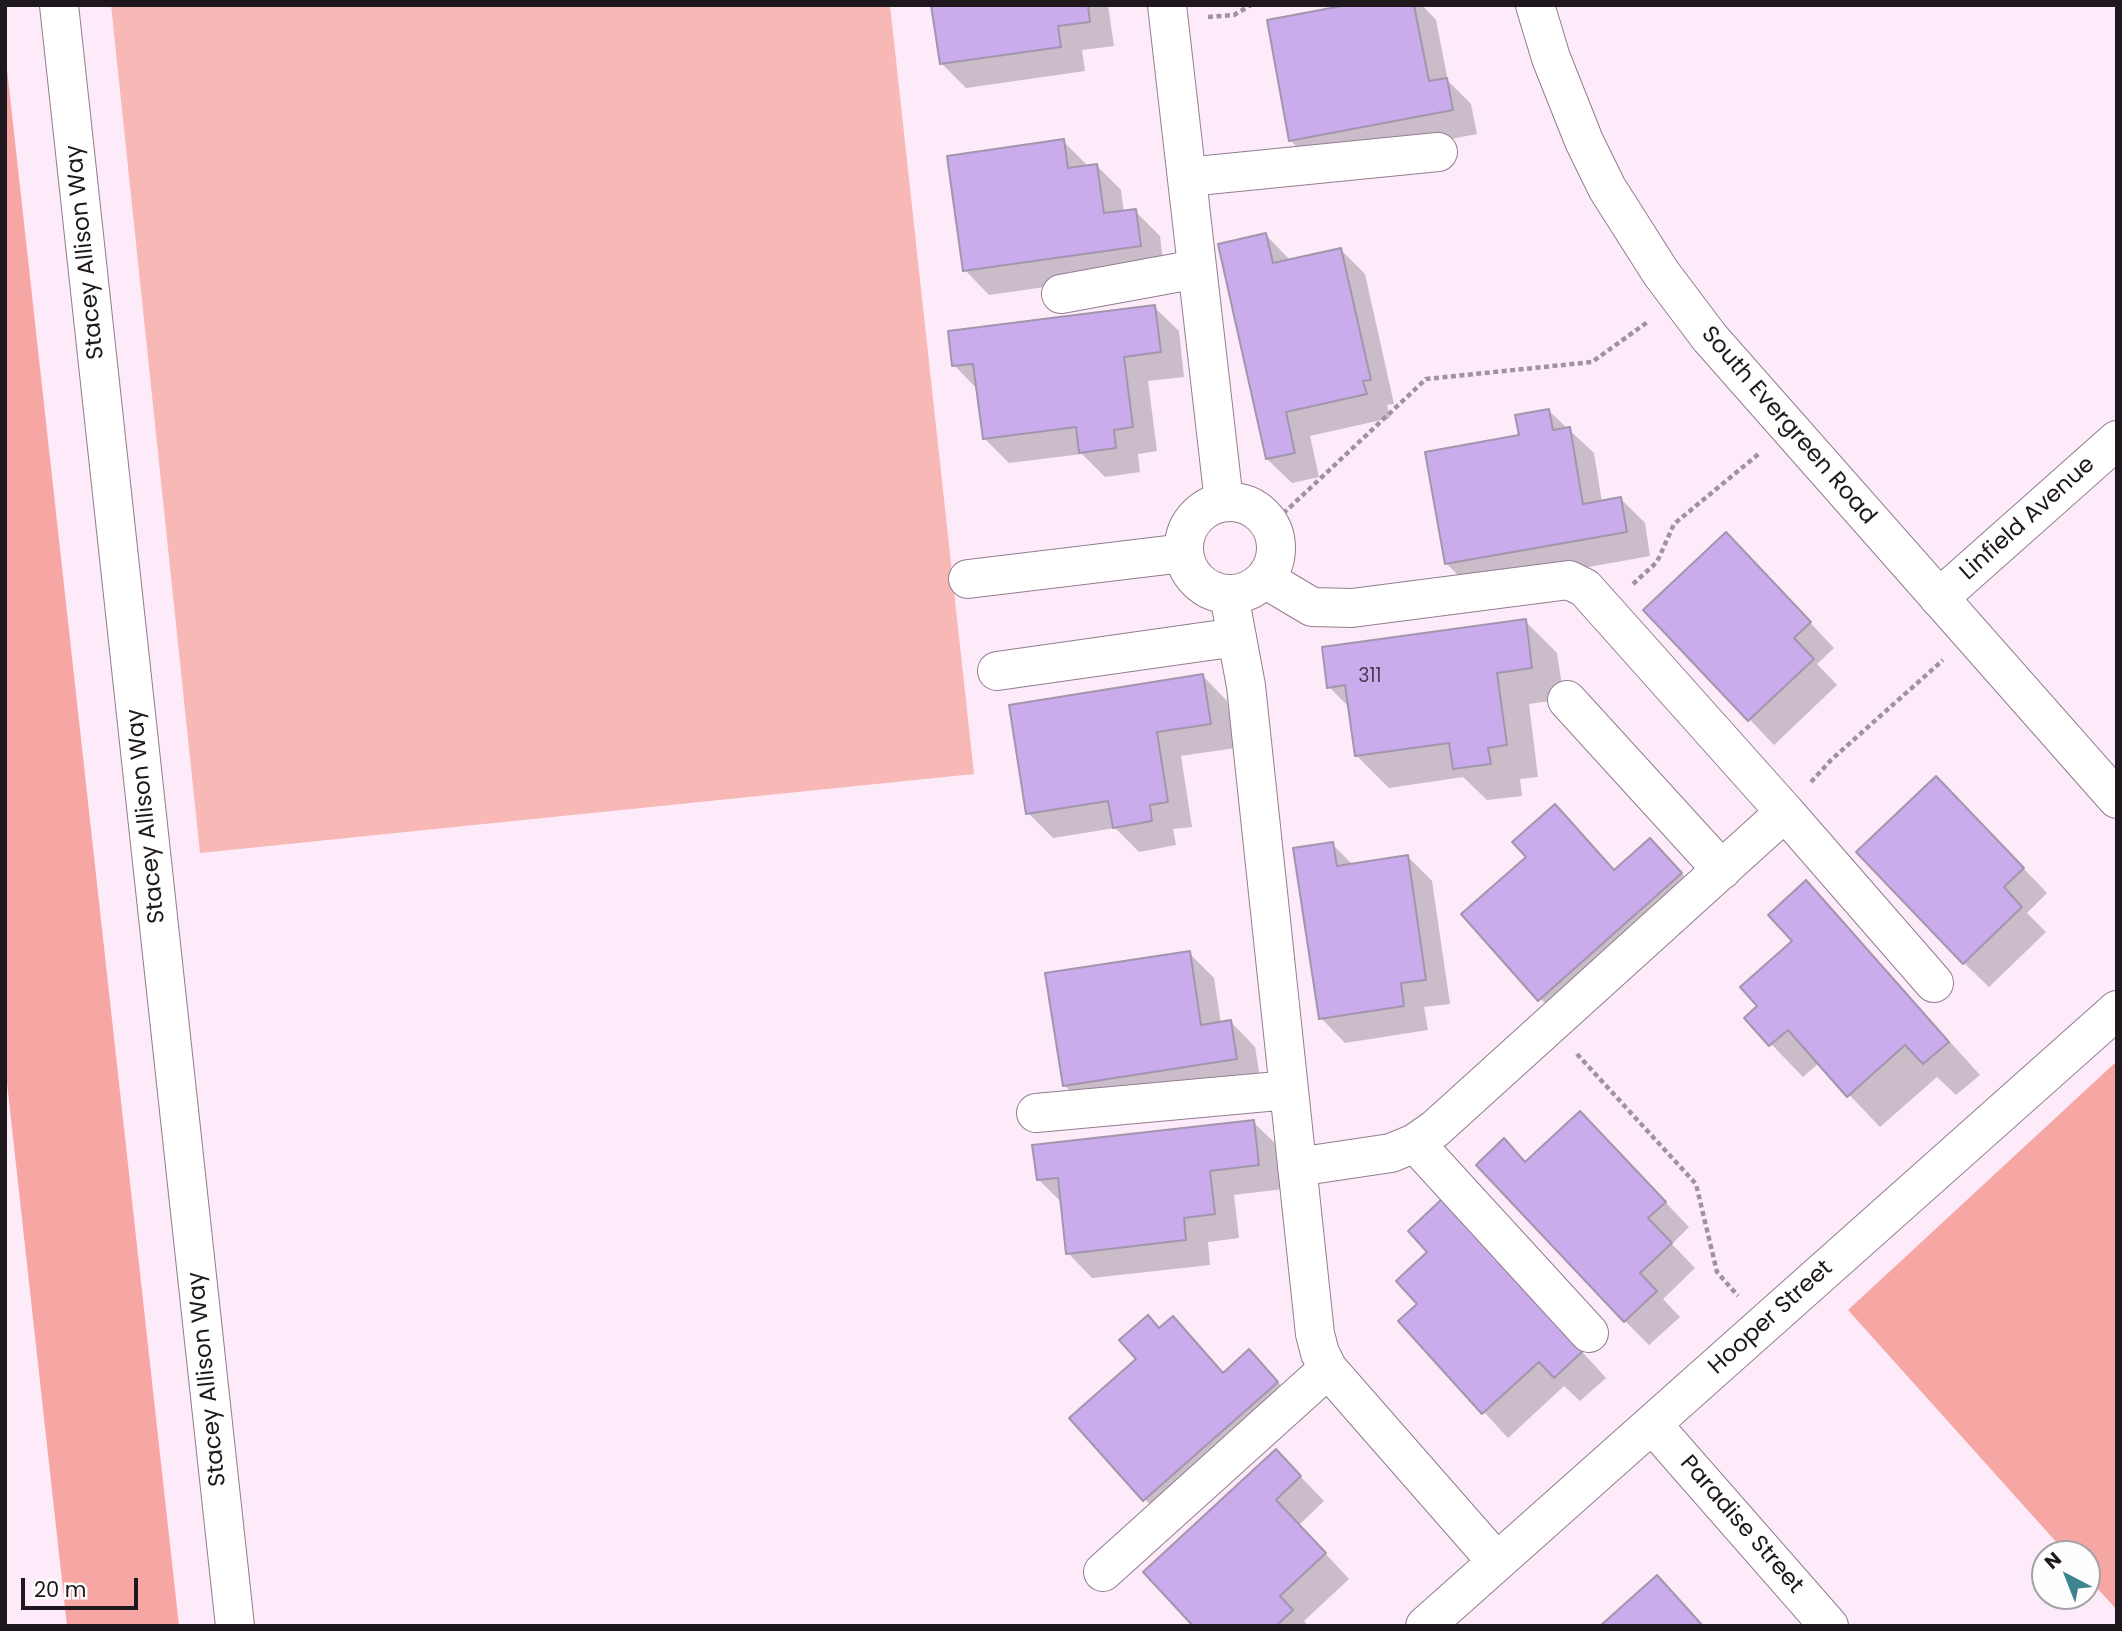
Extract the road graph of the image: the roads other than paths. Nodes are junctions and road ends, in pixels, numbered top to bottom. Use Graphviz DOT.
graph roads {
  1 [pos="59,5"];
  2 [pos="1167,5"];
  3 [pos="1535,5"];
  4 [pos="1438,152"];
  5 [pos="1187,177"];
  6 [pos="1197,269"];
  7 [pos="1060,294"];
  8 [pos="2117,440"];
  9 [pos="1224,502"];
  10 [pos="1184,553"];
  11 [pos="968,579"];
  12 [pos="1265,579"];
  13 [pos="1229,594"];
  14 [pos="1939,598"];
  15 [pos="1237,637"];
  16 [pos="996,671"];
  17 [pos="1567,700"];
  18 [pos="2117,799"];
  19 [pos="1785,812"];
  20 [pos="1722,870"];
  21 [pos="1934,983"];
  22 [pos="2117,1010"];
  23 [pos="1289,1090"];
  24 [pos="1036,1113"];
  25 [pos="1415,1143"];
  26 [pos="1297,1167"];
  27 [pos="1588,1334"];
  28 [pos="1328,1369"];
  29 [pos="1652,1424"];
  30 [pos="1497,1562"];
  31 [pos="1103,1572"];
  32 [pos="235,1626"];
  33 [pos="1425,1626"];
  34 [pos="1829,1626"];
  1 -- 32 [label="street, Stacey Allison Way"];
  2 -- 5 [label="street"];
  3 -- 14 [label="street, South Evergreen Road"];
  4 -- 5 [label="street"];
  5 -- 6 [label="street"];
  6 -- 7 [label="street"];
  6 -- 9 [label="street"];
  8 -- 14 [label="street, Linfield Avenue"];
  9 -- 10 [label="street"];
  9 -- 12 [label="street"];
  10 -- 11 [label="street"];
  10 -- 13 [label="street"];
  12 -- 13 [label="street"];
  12 -- 19 [label="street"];
  13 -- 15 [label="street"];
  14 -- 18 [label="street, South Evergreen Road"];
  15 -- 16 [label="street"];
  15 -- 23 [label="street"];
  17 -- 20 [label="street"];
  19 -- 20 [label="street"];
  19 -- 21 [label="street"];
  20 -- 25 [label="street"];
  22 -- 29 [label="street, Hooper Street"];
  23 -- 24 [label="street"];
  23 -- 26 [label="street"];
  25 -- 26 [label="street"];
  25 -- 27 [label="street"];
  26 -- 28 [label="street"];
  28 -- 30 [label="street"];
  28 -- 31 [label="street"];
  29 -- 30 [label="street, Hooper Street"];
  29 -- 34 [label="street, Paradise Street"];
  30 -- 33 [label="street, Hooper Street"];
}
